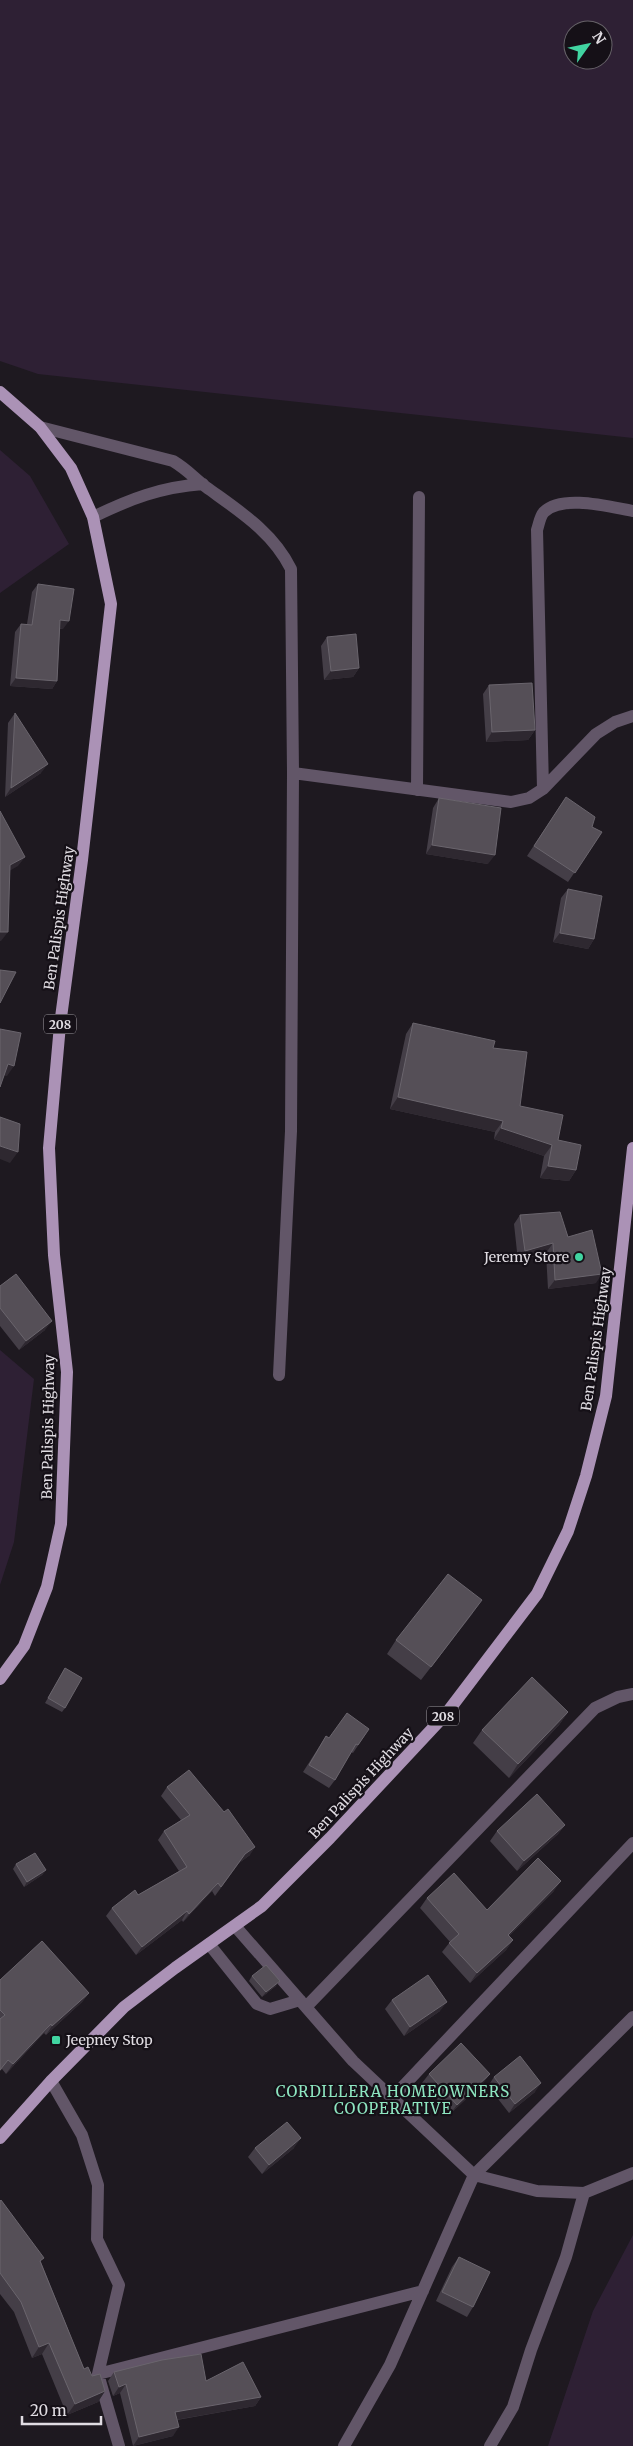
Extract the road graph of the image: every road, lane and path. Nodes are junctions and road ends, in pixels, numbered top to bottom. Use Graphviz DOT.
graph roads {
  1 [pos="0,392"];
  2 [pos="40,427"];
  3 [pos="203,484"];
  4 [pos="419,497"];
  5 [pos="633,511"];
  6 [pos="93,517"];
  7 [pos="633,716"];
  8 [pos="293,773"];
  9 [pos="543,789"];
  10 [pos="417,790"];
  11 [pos="633,1148"];
  12 [pos="279,1375"];
  13 [pos="0,1679"];
  14 [pos="633,1694"];
  15 [pos="633,1843"];
  16 [pos="235,1926"];
  17 [pos="209,1944"];
  18 [pos="303,2003"];
  19 [pos="633,2017"];
  20 [pos="52,2080"];
  21 [pos="392,2098"];
  22 [pos="0,2138"];
  23 [pos="633,2173"];
  24 [pos="474,2175"];
  25 [pos="584,2194"];
  26 [pos="423,2291"];
  27 [pos="98,2374"];
  28 [pos="119,2446"];
  29 [pos="344,2446"];
  30 [pos="490,2446"];
  1 -- 2 [label="main road, Ben Palispis Highway / 208"];
  2 -- 3 [label="street"];
  2 -- 6 [label="main road, Ben Palispis Highway / 208"];
  3 -- 6 [label="street"];
  3 -- 8 [label="street"];
  4 -- 10 [label="street"];
  5 -- 9 [label="street"];
  6 -- 13 [label="main road, Ben Palispis Highway / 208"];
  7 -- 9 [label="street"];
  8 -- 10 [label="street"];
  8 -- 12 [label="street"];
  9 -- 10 [label="street"];
  11 -- 16 [label="main road, Ben Palispis Highway / 208"];
  14 -- 18 [label="street"];
  15 -- 21 [label="street"];
  16 -- 17 [label="main road, Ben Palispis Highway / 208"];
  16 -- 18 [label="street"];
  17 -- 18 [label="street"];
  17 -- 20 [label="main road, Ben Palispis Highway / 208"];
  18 -- 21 [label="street"];
  19 -- 24 [label="street"];
  20 -- 22 [label="main road, Ben Palispis Highway / 208"];
  20 -- 27 [label="street"];
  21 -- 24 [label="street"];
  23 -- 25 [label="street"];
  24 -- 25 [label="street"];
  24 -- 26 [label="street"];
  25 -- 30 [label="street"];
  26 -- 27 [label="street"];
  26 -- 29 [label="street"];
  27 -- 28 [label="street"];
}
